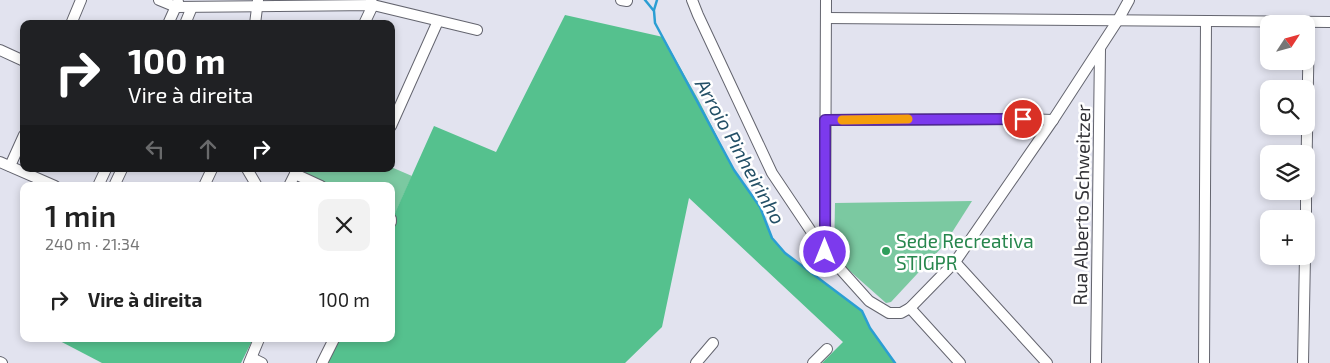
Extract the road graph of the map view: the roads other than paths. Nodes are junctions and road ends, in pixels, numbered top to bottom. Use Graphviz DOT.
graph roads {
  1 [pos="81,0"];
  2 [pos="158,0"];
  3 [pos="692,0"];
  4 [pos="826,0"];
  5 [pos="1129,0"];
  6 [pos="257,3"];
  7 [pos="372,3"];
  8 [pos="177,4"];
  9 [pos="192,7"];
  10 [pos="826,18"];
  11 [pos="73,20"];
  12 [pos="170,20"];
  13 [pos="187,20"];
  14 [pos="255,20"];
  15 [pos="366,20"];
  16 [pos="1118,20"];
  17 [pos="438,21"];
  18 [pos="1206,21"];
  19 [pos="1260,22"];
  20 [pos="1315,22"];
  21 [pos="1330,22"];
  22 [pos="477,30"];
  23 [pos="1100,48"];
  24 [pos="0,50"];
  25 [pos="20,59"];
  26 [pos="1308,70"];
  27 [pos="395,117"];
  28 [pos="825,120"];
  29 [pos="1053,120"];
  30 [pos="20,144"];
  31 [pos="1307,145"];
  32 [pos="0,162"];
  33 [pos="10,166"];
  34 [pos="20,170"];
  35 [pos="24,172"];
  36 [pos="299,172"];
  37 [pos="46,182"];
  38 [pos="315,182"];
  39 [pos="825,252"];
  40 [pos="954,262"];
  41 [pos="1305,265"];
  42 [pos="910,308"];
  43 [pos="258,342"];
  44 [pos="332,342"];
  45 [pos="714,343"];
  46 [pos="827,349"];
  47 [pos="251,361"];
  48 [pos="262,363"];
  49 [pos="322,363"];
  50 [pos="696,363"];
  51 [pos="813,363"];
  52 [pos="960,363"];
  53 [pos="1047,363"];
  54 [pos="1096,363"];
  55 [pos="1204,363"];
  56 [pos="1303,363"];
  1 -- 11 [label="street"];
  2 -- 8 [label="street"];
  3 -- 39 [label="street"];
  4 -- 10 [label="street"];
  5 -- 16 [label="street"];
  6 -- 7 [label="street"];
  6 -- 9 [label="street"];
  6 -- 14 [label="street"];
  7 -- 15 [label="street"];
  7 -- 17 [label="street"];
  8 -- 9 [label="street"];
  8 -- 12 [label="street"];
  9 -- 13 [label="street"];
  10 -- 16 [label="street"];
  10 -- 28 [label="street"];
  16 -- 18 [label="street"];
  16 -- 23 [label="street"];
  17 -- 22 [label="street"];
  17 -- 27 [label="street"];
  18 -- 19 [label="street"];
  18 -- 55 [label="street"];
  20 -- 21 [label="street"];
  23 -- 29 [label="street"];
  23 -- 54 [label="street, Rua Alberto Schweitzer"];
  24 -- 25 [label="street"];
  26 -- 31 [label="street"];
  28 -- 29 [label="street"];
  28 -- 39 [label="street"];
  29 -- 40 [label="street"];
  30 -- 33 [label="street"];
  32 -- 33 [label="street"];
  33 -- 34 [label="street"];
  35 -- 37 [label="street"];
  36 -- 38 [label="street"];
  39 -- 42 [label="street"];
  40 -- 42 [label="street"];
  40 -- 53 [label="street"];
  41 -- 56 [label="street"];
  42 -- 52 [label="street"];
  43 -- 47 [label="street"];
  44 -- 49 [label="street"];
  45 -- 50 [label="street"];
  46 -- 51 [label="street"];
  47 -- 48 [label="street"];
}
